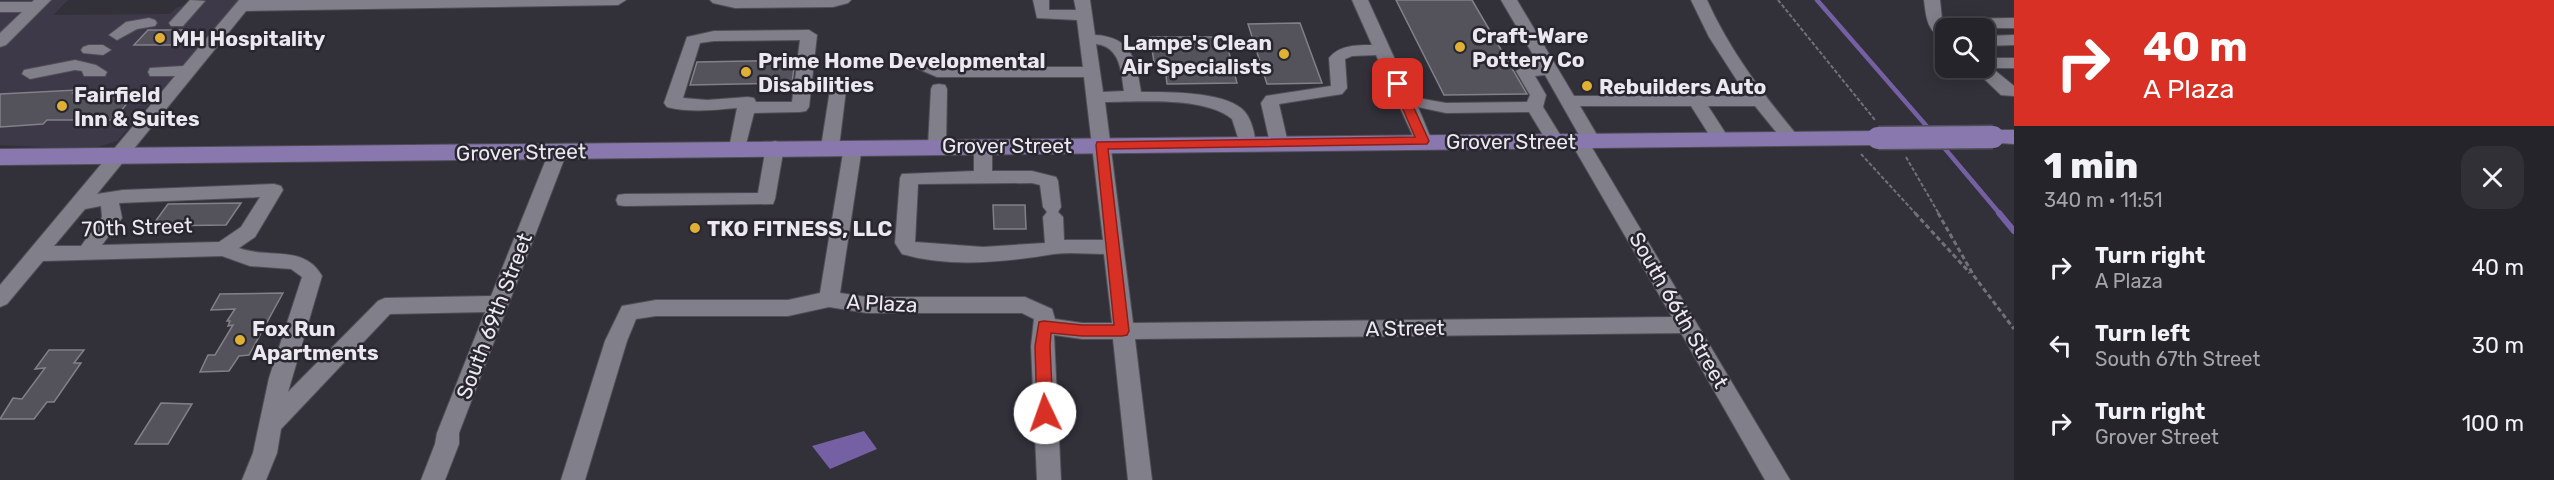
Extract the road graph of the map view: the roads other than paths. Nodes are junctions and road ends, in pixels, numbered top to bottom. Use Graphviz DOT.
graph roads {
  1 [pos="6,0"];
  2 [pos="618,0"];
  3 [pos="718,0"];
  4 [pos="843,0"];
  5 [pos="1041,0"];
  6 [pos="1360,0"];
  7 [pos="1509,0"];
  8 [pos="1699,0"];
  9 [pos="1932,0"];
  10 [pos="197,1"];
  11 [pos="774,1"];
  12 [pos="245,3"];
  13 [pos="39,4"];
  14 [pos="0,6"];
  15 [pos="1083,8"];
  16 [pos="1937,18"];
  17 [pos="149,23"];
  18 [pos="177,23"];
  19 [pos="2014,23"];
  20 [pos="1995,25"];
  21 [pos="13,28"];
  22 [pos="118,30"];
  23 [pos="1087,39"];
  24 [pos="2014,40"];
  25 [pos="1995,41"];
  26 [pos="1,48"];
  27 [pos="1382,50"];
  28 [pos="94,62"];
  29 [pos="915,62"];
  30 [pos="1995,63"];
  31 [pos="2014,63"];
  32 [pos="1551,70"];
  33 [pos="189,71"];
  34 [pos="156,72"];
  35 [pos="1092,72"];
  36 [pos="36,74"];
  37 [pos="1993,78"];
  38 [pos="939,89"];
  39 [pos="838,90"];
  40 [pos="2014,91"];
  41 [pos="1133,96"];
  42 [pos="1095,97"];
  43 [pos="1568,100"];
  44 [pos="1696,101"];
  45 [pos="1761,101"];
  46 [pos="1405,102"];
  47 [pos="1534,107"];
  48 [pos="746,108"];
  49 [pos="2004,137"];
  50 [pos="1791,139"];
  51 [pos="1585,140"];
  52 [pos="1721,140"];
  53 [pos="1423,141"];
  54 [pos="1555,141"];
  55 [pos="1247,143"];
  56 [pos="1280,143"];
  57 [pos="983,145"];
  58 [pos="1102,145"];
  59 [pos="937,146"];
  60 [pos="775,147"];
  61 [pos="830,147"];
  62 [pos="853,147"];
  63 [pos="738,148"];
  64 [pos="558,152"];
  65 [pos="118,156"];
  66 [pos="0,157"];
  67 [pos="983,177"];
  68 [pos="109,199"];
  69 [pos="625,200"];
  70 [pos="78,204"];
  71 [pos="1113,247"];
  72 [pos="1055,248"];
  73 [pos="230,251"];
  74 [pos="86,253"];
  75 [pos="37,254"];
  76 [pos="0,299"];
  77 [pos="829,299"];
  78 [pos="499,304"];
  79 [pos="1688,325"];
  80 [pos="1044,326"];
  81 [pos="1122,331"];
  82 [pos="271,425"];
  83 [pos="254,480"];
  84 [pos="433,480"];
  85 [pos="573,480"];
  86 [pos="1048,480"];
  87 [pos="1140,480"];
  88 [pos="1778,480"];
  1 -- 14 [label="street"];
  2 -- 12 [label="street"];
  3 -- 11 [label="street"];
  4 -- 11 [label="street"];
  5 -- 15 [label="street"];
  6 -- 27 [label="street"];
  7 -- 32 [label="street, South 66th Street"];
  8 -- 45 [label="street"];
  9 -- 16 [label="street"];
  10 -- 18 [label="street"];
  12 -- 33 [label="street"];
  13 -- 14 [label="street"];
  13 -- 21 [label="street"];
  15 -- 23 [label="street"];
  17 -- 22 [label="street"];
  19 -- 20 [label="street"];
  21 -- 26 [label="street"];
  23 -- 35 [label="street"];
  23 -- 41 [label="street"];
  24 -- 25 [label="street"];
  27 -- 46 [label="street"];
  27 -- 56 [label="street"];
  28 -- 36 [label="street"];
  29 -- 35 [label="street"];
  30 -- 31 [label="street"];
  32 -- 43 [label="street, South 66th Street"];
  32 -- 47 [label="street"];
  33 -- 34 [label="street"];
  33 -- 65 [label="street"];
  35 -- 42 [label="street"];
  37 -- 40 [label="street"];
  38 -- 59 [label="street"];
  39 -- 61 [label="street"];
  41 -- 42 [label="street"];
  41 -- 55 [label="street"];
  42 -- 58 [label="street"];
  43 -- 44 [label="street"];
  43 -- 51 [label="street, South 66th Street"];
  44 -- 45 [label="street"];
  44 -- 52 [label="street"];
  45 -- 50 [label="street"];
  46 -- 47 [label="street"];
  46 -- 53 [label="street"];
  47 -- 54 [label="street"];
  48 -- 48 [label="street"];
  48 -- 63 [label="street"];
  49 -- 50 [label="main road, Grover Street, bridge"];
  50 -- 52 [label="main road, Grover Street"];
  51 -- 52 [label="main road, Grover Street"];
  51 -- 54 [label="main road, Grover Street"];
  51 -- 79 [label="street, South 66th Street"];
  53 -- 54 [label="main road, Grover Street"];
  53 -- 56 [label="main road, Grover Street"];
  55 -- 56 [label="main road, Grover Street"];
  55 -- 58 [label="main road, Grover Street"];
  57 -- 58 [label="main road, Grover Street"];
  57 -- 59 [label="main road, Grover Street"];
  57 -- 67 [label="street"];
  58 -- 71 [label="street"];
  59 -- 62 [label="main road, Grover Street"];
  60 -- 61 [label="main road, Grover Street"];
  60 -- 63 [label="main road, Grover Street"];
  60 -- 69 [label="street"];
  61 -- 62 [label="main road, Grover Street"];
  62 -- 77 [label="street"];
  63 -- 64 [label="main road, Grover Street"];
  64 -- 65 [label="main road, Grover Street"];
  64 -- 78 [label="street, South 69th Street"];
  65 -- 66 [label="main road, Grover Street"];
  65 -- 70 [label="street"];
  67 -- 72 [label="street"];
  67 -- 72 [label="street"];
  68 -- 70 [label="street"];
  68 -- 73 [label="street"];
  68 -- 74 [label="street"];
  70 -- 75 [label="street"];
  71 -- 72 [label="street"];
  71 -- 81 [label="street"];
  73 -- 74 [label="street, 70th Street"];
  73 -- 82 [label="street, 70th Street"];
  74 -- 75 [label="street, 70th Street"];
  75 -- 76 [label="street"];
  77 -- 80 [label="street, A Plaza"];
  77 -- 85 [label="street, A Plaza"];
  78 -- 82 [label="street"];
  78 -- 84 [label="street, South 69th Street"];
  79 -- 81 [label="street, A Street"];
  79 -- 88 [label="street, South 66th Street"];
  80 -- 81 [label="street"];
  80 -- 86 [label="street"];
  81 -- 87 [label="street"];
  82 -- 83 [label="street"];
}
